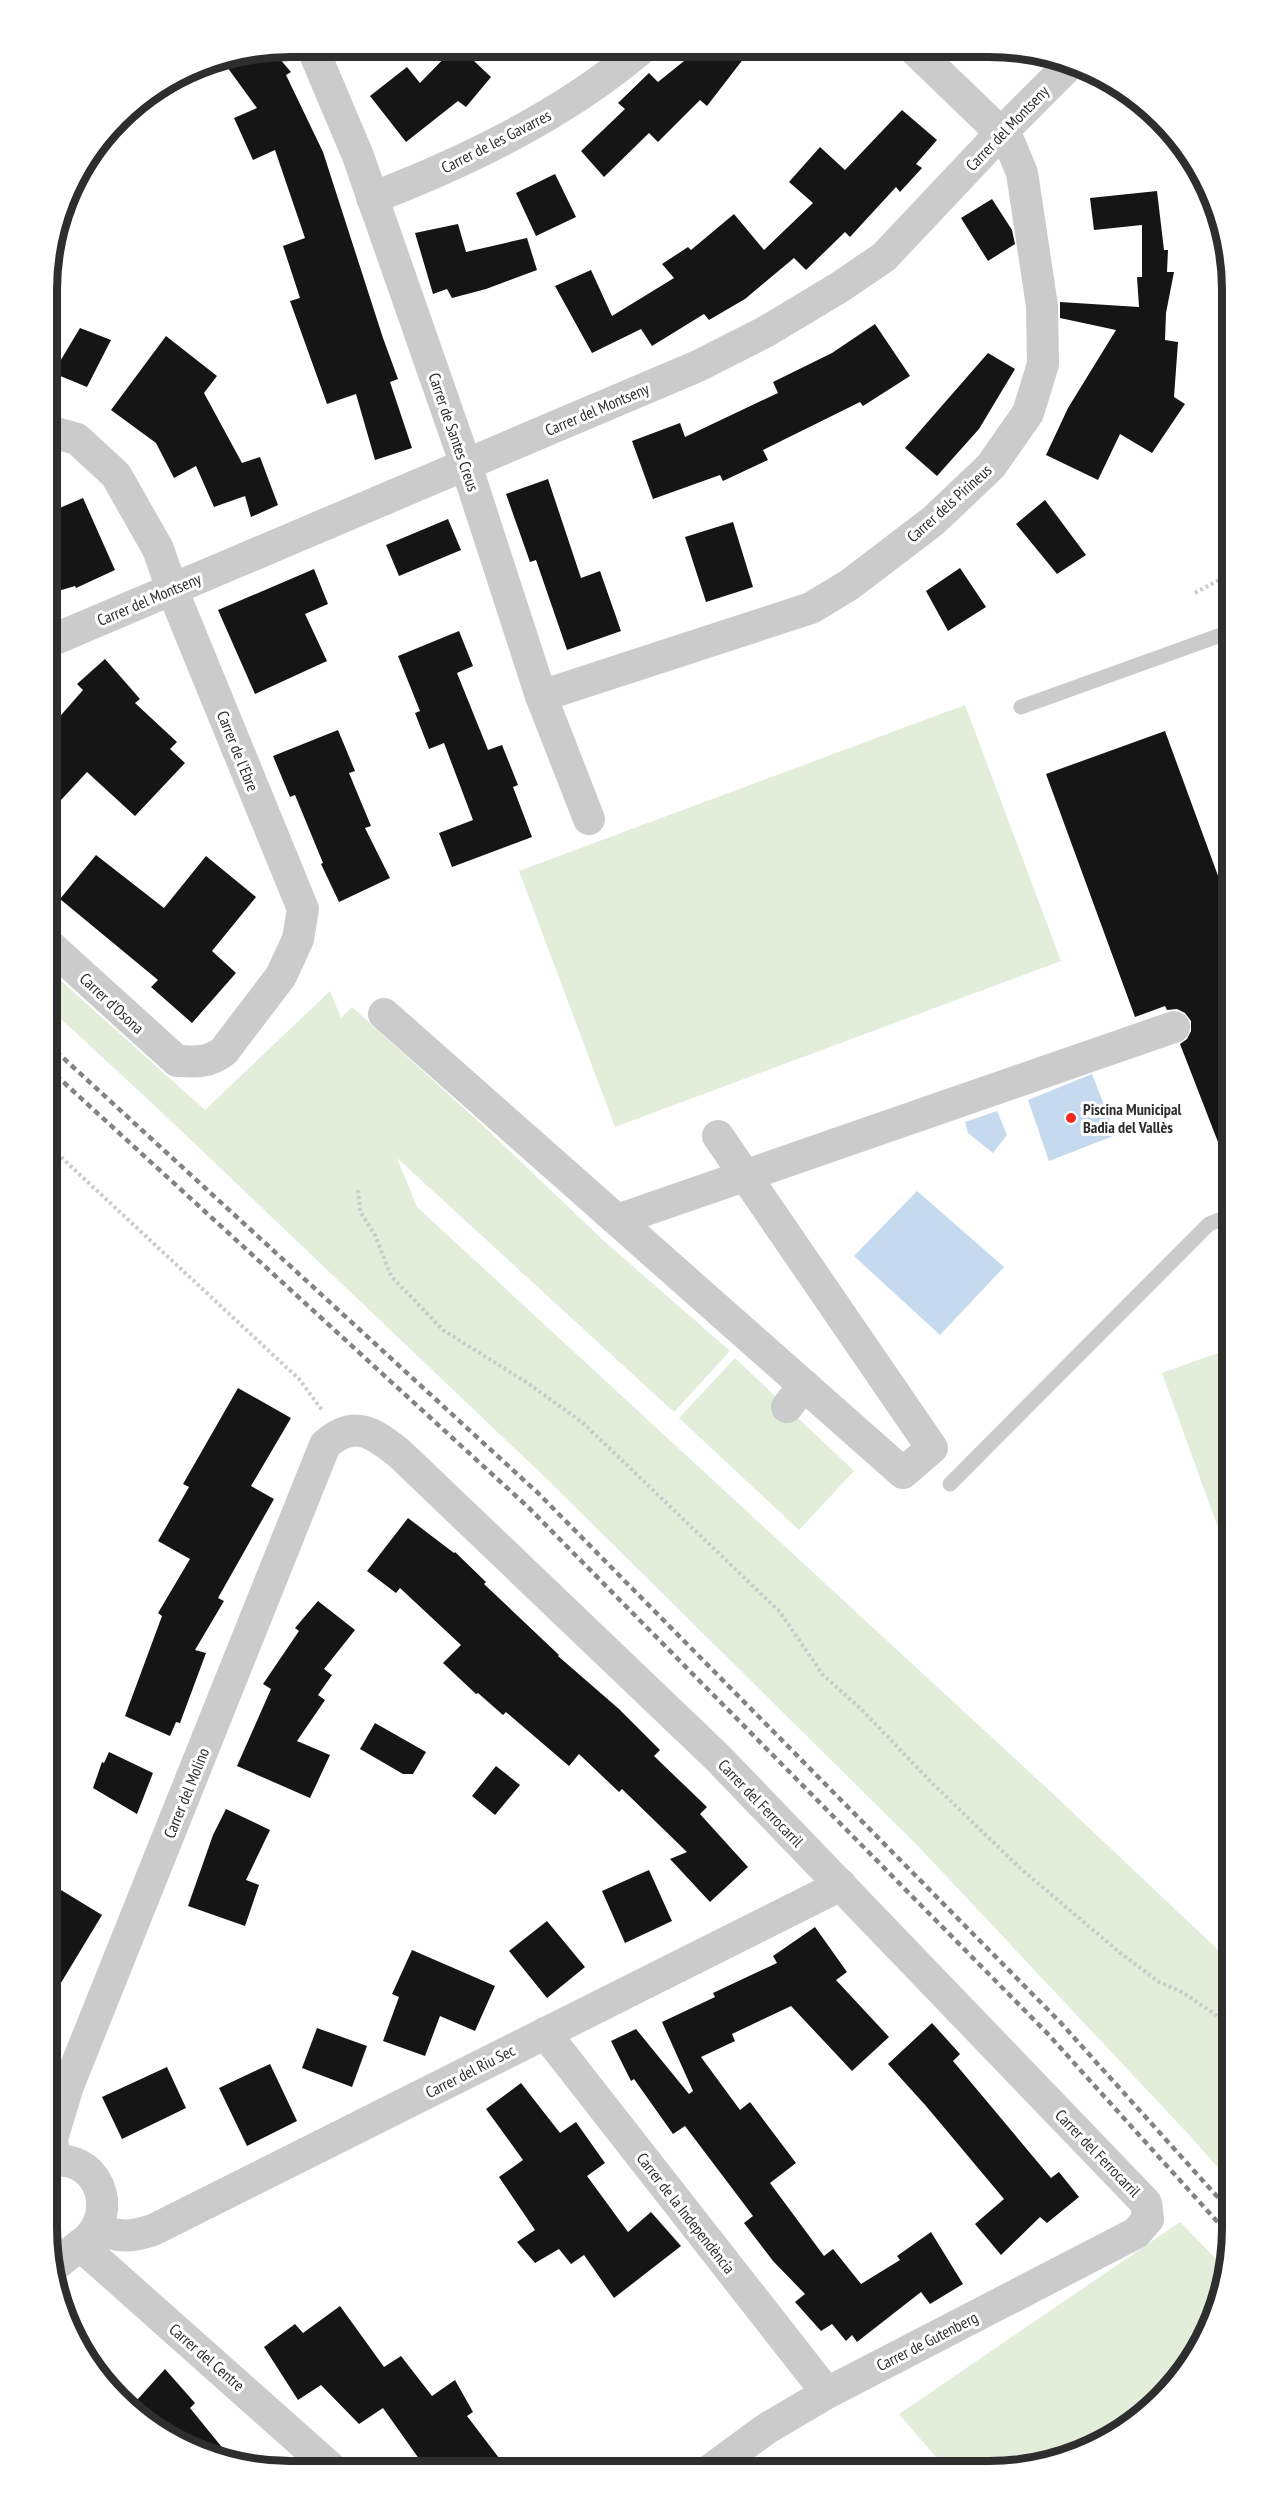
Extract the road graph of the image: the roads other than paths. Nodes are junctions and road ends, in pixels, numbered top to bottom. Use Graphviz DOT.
graph roads {
  1 [pos="316,57"];
  2 [pos="631,57"];
  3 [pos="922,57"];
  4 [pos="1065,69"];
  5 [pos="1001,133"];
  6 [pos="372,198"];
  7 [pos="57,434"];
  8 [pos="466,465"];
  9 [pos="172,589"];
  10 [pos="1222,635"];
  11 [pos="57,638"];
  12 [pos="542,696"];
  13 [pos="1021,707"];
  14 [pos="589,819"];
  15 [pos="57,952"];
  16 [pos="384,1014"];
  17 [pos="1174,1027"];
  18 [pos="177,1060"];
  19 [pos="718,1136"];
  20 [pos="743,1176"];
  21 [pos="1222,1219"];
  22 [pos="617,1220"];
  23 [pos="338,1433"];
  24 [pos="950,1484"];
  25 [pos="841,1886"];
  26 [pos="545,2033"];
  27 [pos="57,2122"];
  28 [pos="57,2162"];
  29 [pos="1148,2219"];
  30 [pos="75,2241"];
  31 [pos="59,2260"];
  32 [pos="827,2393"];
  33 [pos="323,2461"];
  34 [pos="723,2461"];
  1 -- 6 [label="street, Carrer de Santes Creus"];
  2 -- 6 [label="street, Carrer de les Gavarres"];
  3 -- 5 [label="street, Carrer dels Pirineus"];
  4 -- 5 [label="street, Carrer del Montseny"];
  5 -- 8 [label="street, Carrer del Montseny"];
  5 -- 12 [label="street, Carrer dels Pirineus"];
  6 -- 8 [label="street, Carrer de Santes Creus"];
  7 -- 9 [label="street, Carrer de l'Ebre"];
  8 -- 9 [label="street, Carrer del Montseny"];
  8 -- 12 [label="street, Carrer de Santes Creus"];
  9 -- 11 [label="street, Carrer del Montseny"];
  9 -- 18 [label="street, Carrer de l'Ebre"];
  10 -- 13 [label="lane"];
  12 -- 14 [label="street, Carrer de Santes Creus"];
  15 -- 18 [label="street, Carrer d'Osona"];
  16 -- 22 [label="street"];
  17 -- 20 [label="street"];
  19 -- 20 [label="street"];
  20 -- 22 [label="street"];
  20 -- 22 [label="street"];
  21 -- 24 [label="lane"];
  23 -- 25 [label="street, Carrer del Ferrocarril"];
  23 -- 27 [label="street, Carrer del Molino"];
  25 -- 26 [label="street, Carrer del Riu Sec"];
  25 -- 29 [label="street, Carrer del Ferrocarril"];
  26 -- 30 [label="street, Carrer del Riu Sec"];
  26 -- 32 [label="street, Carrer de la Independència"];
  28 -- 30 [label="street"];
  29 -- 32 [label="street, Carrer de Gutenberg"];
  30 -- 31 [label="street"];
  30 -- 33 [label="street, Carrer del Centre"];
  32 -- 34 [label="street, Carrer de Gutenberg"];
}
